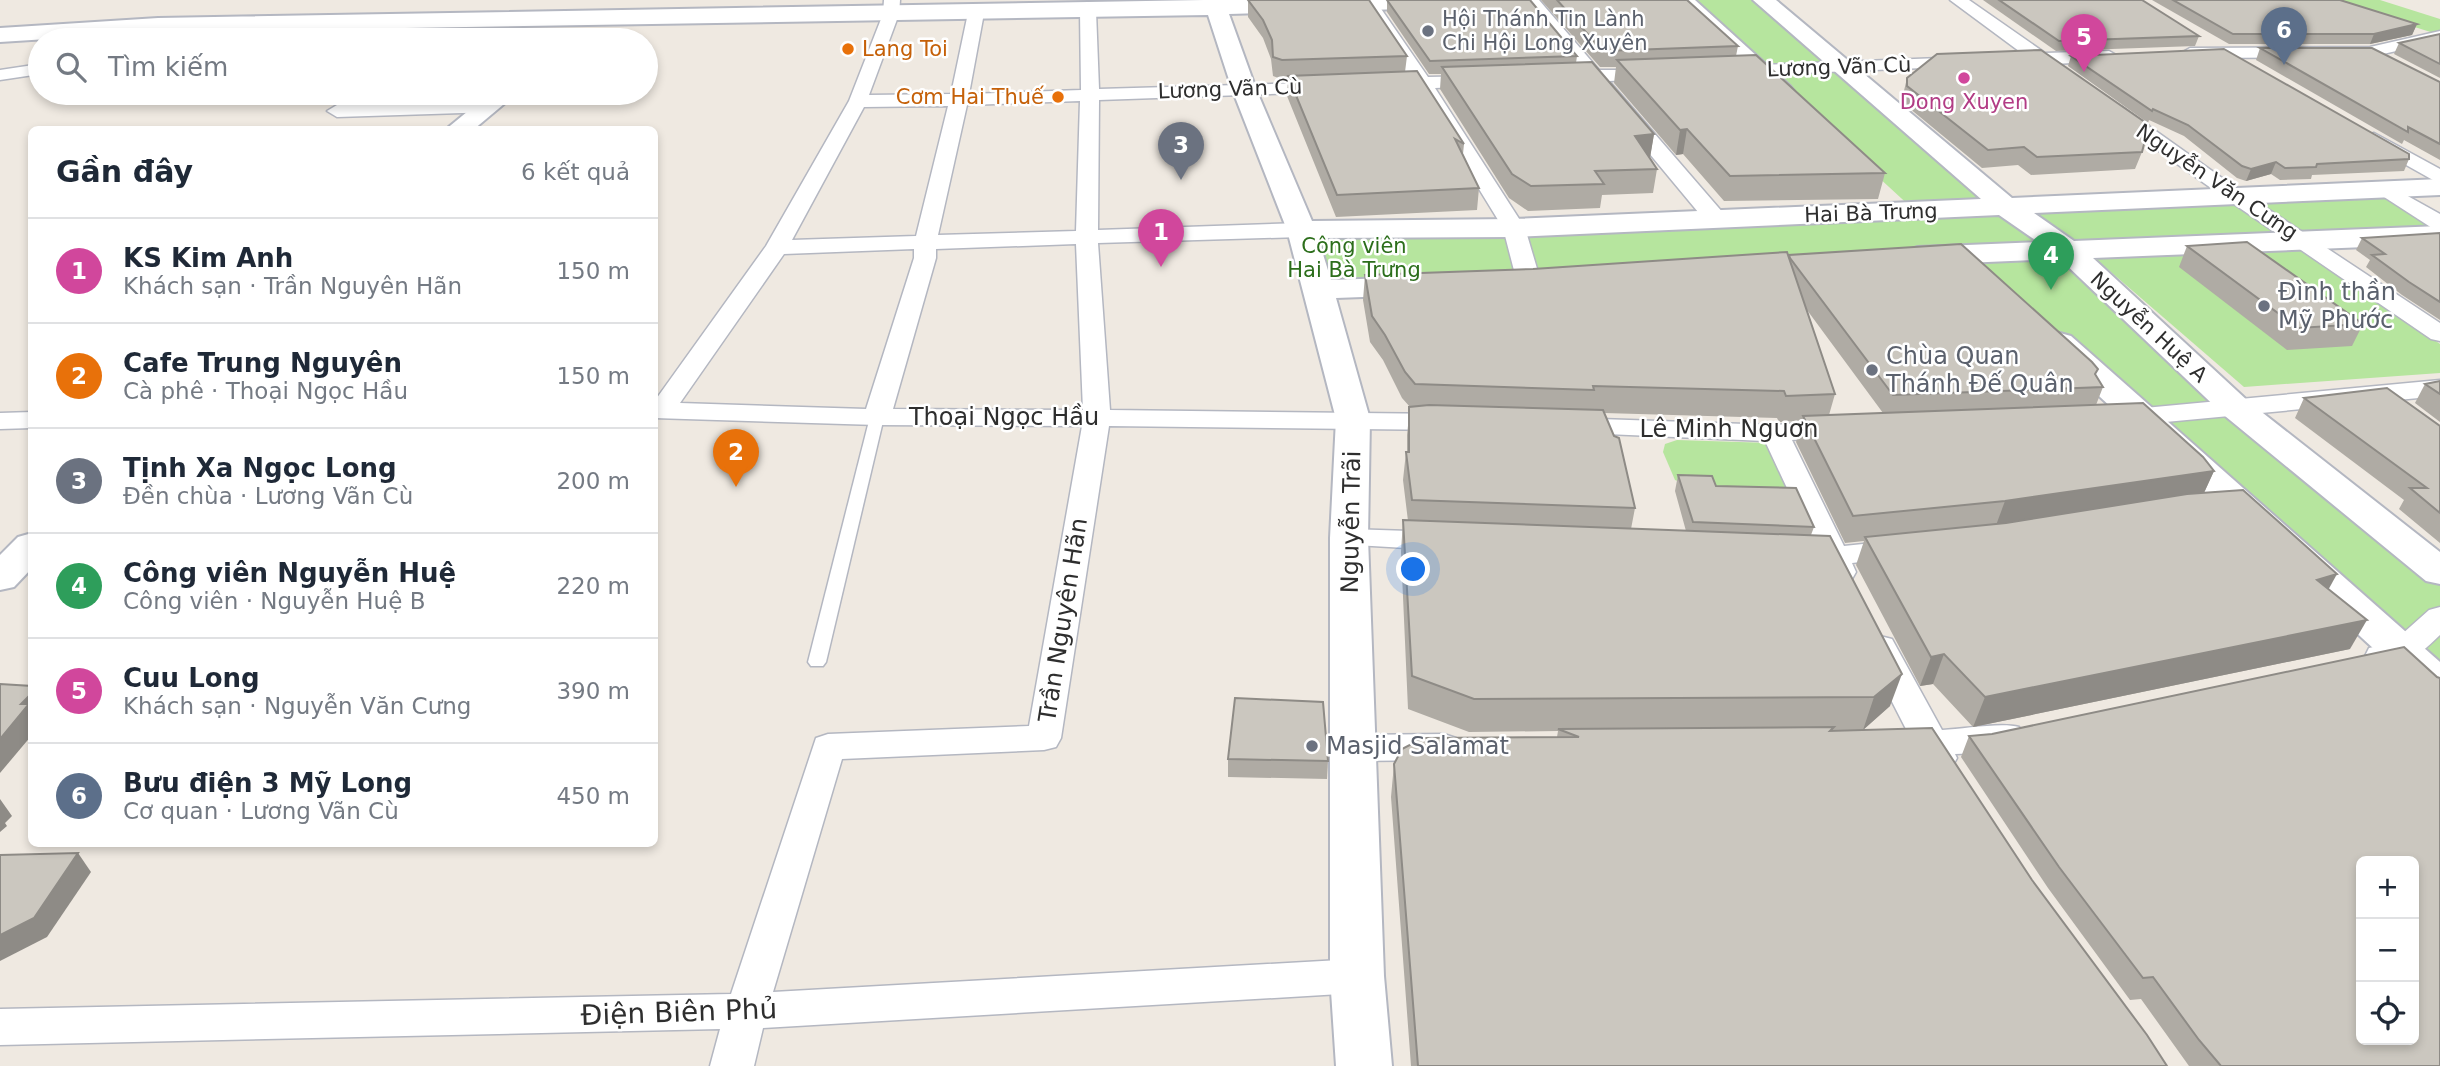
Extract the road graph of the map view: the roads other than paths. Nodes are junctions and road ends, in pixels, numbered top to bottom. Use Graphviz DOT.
graph roads {
  1 [pos="1511,0"];
  2 [pos="1530,0"];
  3 [pos="1683,0"];
  4 [pos="1763,0"];
  5 [pos="1958,0"];
  6 [pos="1369,3"];
  7 [pos="1216,4"];
  8 [pos="892,7"];
  9 [pos="603,8"];
  10 [pos="1088,11"];
  11 [pos="976,13"];
  12 [pos="274,23"];
  13 [pos="2414,27"];
  14 [pos="123,28"];
  15 [pos="264,28"];
  16 [pos="582,28"];
  17 [pos="28,33"];
  18 [pos="2191,33"];
  19 [pos="0,35"];
  20 [pos="2440,36"];
  21 [pos="2225,52"];
  22 [pos="2370,52"];
  23 [pos="2173,54"];
  24 [pos="2133,56"];
  25 [pos="2041,59"];
  26 [pos="2394,64"];
  27 [pos="1841,67"];
  28 [pos="28,70"];
  29 [pos="1760,70"];
  30 [pos="1719,71"];
  31 [pos="1678,73"];
  32 [pos="2261,73"];
  33 [pos="0,75"];
  34 [pos="2064,75"];
  35 [pos="1595,76"];
  36 [pos="1542,78"];
  37 [pos="1503,80"];
  38 [pos="1423,83"];
  39 [pos="1244,89"];
  40 [pos="1090,95"];
  41 [pos="2098,99"];
  42 [pos="959,100"];
  43 [pos="858,101"];
  44 [pos="424,105"];
  45 [pos="490,105"];
  46 [pos="1800,107"];
  47 [pos="337,111"];
  48 [pos="462,126"];
  49 [pos="2357,129"];
  50 [pos="2440,178"];
  51 [pos="1880,183"];
  52 [pos="2440,187"];
  53 [pos="2388,191"];
  54 [pos="2232,194"];
  55 [pos="2008,208"];
  56 [pos="1911,211"];
  57 [pos="1716,219"];
  58 [pos="2440,223"];
  59 [pos="1514,228"];
  60 [pos="1301,230"];
  61 [pos="2440,235"];
  62 [pos="1087,238"];
  63 [pos="2306,242"];
  64 [pos="925,243"];
  65 [pos="777,247"];
  66 [pos="2065,248"];
  67 [pos="1962,253"];
  68 [pos="1894,257"];
  69 [pos="1992,280"];
  70 [pos="1529,282"];
  71 [pos="1449,285"];
  72 [pos="1316,290"];
  73 [pos="2041,326"];
  74 [pos="2440,334"];
  75 [pos="2440,388"];
  76 [pos="2379,394"];
  77 [pos="2237,409"];
  78 [pos="658,410"];
  79 [pos="1097,416"];
  80 [pos="2410,416"];
  81 [pos="877,417"];
  82 [pos="2141,418"];
  83 [pos="1353,419"];
  84 [pos="2099,419"];
  85 [pos="28,420"];
  86 [pos="0,421"];
  87 [pos="1475,423"];
  88 [pos="1544,425"];
  89 [pos="1863,427"];
  90 [pos="1775,433"];
  91 [pos="2242,506"];
  92 [pos="2201,509"];
  93 [pos="1349,538"];
  94 [pos="1473,543"];
  95 [pos="1928,547"];
  96 [pos="28,549"];
  97 [pos="1777,554"];
  98 [pos="1833,556"];
  99 [pos="2440,572"];
  100 [pos="0,578"];
  101 [pos="2440,617"];
  102 [pos="2402,652"];
  103 [pos="817,662"];
  104 [pos="2349,663"];
  105 [pos="2440,686"];
  106 [pos="2037,729"];
  107 [pos="1875,744"];
  108 [pos="1930,744"];
  109 [pos="1477,747"];
  110 [pos="1353,748"];
  111 [pos="1957,786"];
  112 [pos="1357,976"];
  113 [pos="746,1011"];
  114 [pos="0,1027"];
  115 [pos="732,1066"];
  116 [pos="1364,1066"];
  1 -- 6 [label="street"];
  2 -- 35 [label="street"];
  3 -- 29 [label="street"];
  4 -- 27 [label="street, Nguyễn Huệ A"];
  5 -- 25 [label="street"];
  6 -- 7 [label="street"];
  6 -- 38 [label="street"];
  7 -- 10 [label="street"];
  7 -- 39 [label="street, Nguyễn Trãi"];
  8 -- 9 [label="street"];
  8 -- 11 [label="street"];
  8 -- 43 [label="street"];
  9 -- 12 [label="street"];
  9 -- 16 [label="street"];
  10 -- 11 [label="street"];
  10 -- 40 [label="street, Trần Nguyên Hãn"];
  11 -- 42 [label="street"];
  12 -- 14 [label="street"];
  12 -- 15 [label="street"];
  13 -- 20 [label="street"];
  17 -- 19 [label="street"];
  18 -- 21 [label="street"];
  20 -- 22 [label="street"];
  21 -- 22 [label="street"];
  21 -- 23 [label="street"];
  21 -- 32 [label="street"];
  22 -- 26 [label="street"];
  24 -- 25 [label="street, Lương Vãn Cù"];
  25 -- 27 [label="street, Lương Vãn Cù"];
  25 -- 34 [label="street"];
  27 -- 29 [label="street, Lương Vãn Cù"];
  27 -- 55 [label="street, Nguyễn Huệ A"];
  28 -- 33 [label="street"];
  29 -- 30 [label="street, Lương Vãn Cù"];
  29 -- 46 [label="street"];
  31 -- 35 [label="street"];
  35 -- 36 [label="street"];
  35 -- 57 [label="street"];
  37 -- 38 [label="street, Lương Vãn Cù"];
  38 -- 39 [label="street, Lương Vãn Cù"];
  38 -- 59 [label="street"];
  39 -- 40 [label="street, Lương Vãn Cù"];
  39 -- 60 [label="street, Nguyễn Trãi"];
  40 -- 42 [label="street, Lương Vãn Cù"];
  40 -- 62 [label="street, Trần Nguyên Hãn"];
  41 -- 54 [label="street, Nguyễn Văn Cưng"];
  42 -- 43 [label="street, Lương Vãn Cù"];
  42 -- 64 [label="street"];
  43 -- 65 [label="street"];
  44 -- 47 [label="street"];
  45 -- 48 [label="street"];
  49 -- 50 [label="street"];
  51 -- 56 [label="street"];
  52 -- 53 [label="street, Hai Bà Trưng"];
  53 -- 54 [label="street, Hai Bà Trưng"];
  53 -- 58 [label="street"];
  54 -- 55 [label="street, Hai Bà Trưng"];
  54 -- 63 [label="street, Nguyễn Văn Cưng"];
  55 -- 56 [label="street, Hai Bà Trưng"];
  55 -- 66 [label="street, Nguyễn Huệ A"];
  56 -- 57 [label="street, Hai Bà Trưng"];
  56 -- 67 [label="street"];
  57 -- 59 [label="street, Hai Bà Trưng"];
  59 -- 60 [label="street, Hai Bà Trưng"];
  59 -- 70 [label="street"];
  60 -- 62 [label="street"];
  60 -- 72 [label="street, Nguyễn Trãi"];
  61 -- 63 [label="street, Hai Bà Trưng"];
  62 -- 64 [label="street"];
  62 -- 79 [label="street, Trần Nguyên Hãn"];
  63 -- 66 [label="street, Hai Bà Trưng"];
  63 -- 74 [label="street, Nguyễn Văn Cưng"];
  64 -- 65 [label="street"];
  64 -- 81 [label="street"];
  65 -- 78 [label="street"];
  66 -- 67 [label="street, Hai Bà Trưng"];
  66 -- 77 [label="street, Nguyễn Huệ A"];
  67 -- 68 [label="street, Hai Bà Trưng"];
  67 -- 69 [label="street"];
  71 -- 72 [label="street"];
  72 -- 83 [label="street, Nguyễn Trãi"];
  73 -- 82 [label="street"];
  75 -- 76 [label="street"];
  76 -- 77 [label="street"];
  76 -- 80 [label="street"];
  77 -- 82 [label="street"];
  77 -- 99 [label="street, Nguyễn Huệ A"];
  78 -- 81 [label="street, Thoại Ngọc Hầu"];
  79 -- 81 [label="street, Thoại Ngọc Hầu"];
  79 -- 83 [label="street, Thoại Ngọc Hầu"];
  79 -- 113 [label="street, Trần Nguyên Hãn"];
  81 -- 103 [label="lane"];
  82 -- 84 [label="street"];
  82 -- 91 [label="street"];
  83 -- 87 [label="street"];
  83 -- 93 [label="street, Nguyễn Trãi"];
  85 -- 86 [label="street"];
  88 -- 90 [label="street, Lê Minh Nguơn"];
  89 -- 90 [label="street, Lê Minh Nguơn"];
  90 -- 98 [label="street"];
  91 -- 92 [label="street"];
  91 -- 102 [label="street"];
  93 -- 94 [label="street"];
  93 -- 110 [label="street, Nguyễn Trãi"];
  95 -- 98 [label="street"];
  96 -- 100 [label="street"];
  97 -- 98 [label="street"];
  98 -- 108 [label="street"];
  101 -- 102 [label="street"];
  102 -- 104 [label="street"];
  102 -- 105 [label="street"];
  106 -- 108 [label="street"];
  107 -- 108 [label="street"];
  108 -- 111 [label="street"];
  109 -- 110 [label="street"];
  110 -- 112 [label="street, Nguyễn Trãi"];
  112 -- 113 [label="street, Điện Biên Phủ"];
  112 -- 116 [label="street, Nguyễn Trãi"];
  113 -- 114 [label="street, Điện Biên Phủ"];
  113 -- 115 [label="street"];
}
